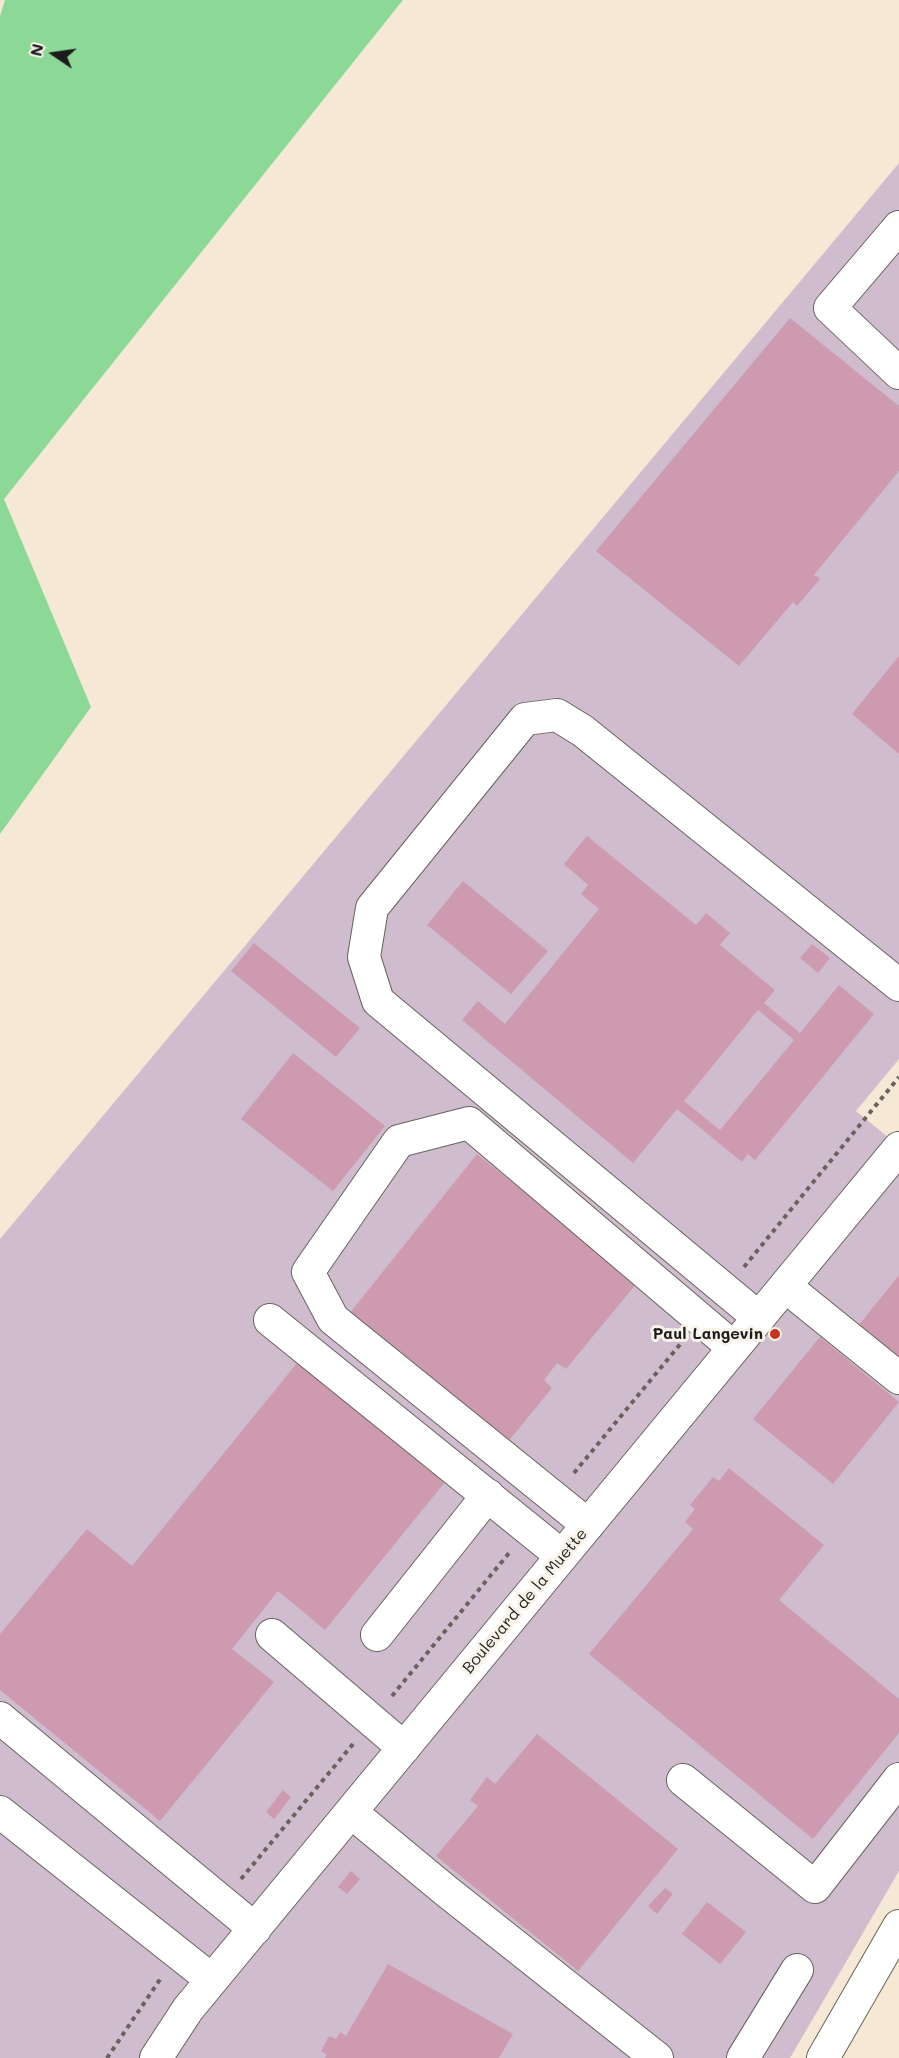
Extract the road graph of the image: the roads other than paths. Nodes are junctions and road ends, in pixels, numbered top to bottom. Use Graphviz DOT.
graph roads {
  1 [pos="899,226"];
  2 [pos="899,373"];
  3 [pos="899,985"];
  4 [pos="899,1148"];
  5 [pos="785,1286"];
  6 [pos="759,1318"];
  7 [pos="270,1320"];
  8 [pos="734,1348"];
  9 [pos="899,1378"];
  10 [pos="488,1495"];
  11 [pos="588,1525"];
  12 [pos="562,1556"];
  13 [pos="272,1635"];
  14 [pos="377,1635"];
  15 [pos="0,1718"];
  16 [pos="404,1748"];
  17 [pos="899,1779"];
  18 [pos="684,1780"];
  19 [pos="0,1812"];
  20 [pos="351,1812"];
  21 [pos="899,1926"];
  22 [pos="255,1929"];
  23 [pos="797,1970"];
  24 [pos="212,1980"];
  25 [pos="156,2058"];
  26 [pos="657,2058"];
  27 [pos="743,2058"];
  28 [pos="823,2058"];
  1 -- 2 [label="street"];
  3 -- 6 [label="street"];
  4 -- 5 [label="street, Boulevard de la Muette"];
  5 -- 6 [label="street, Boulevard de la Muette"];
  5 -- 9 [label="street"];
  6 -- 8 [label="street, Boulevard de la Muette"];
  7 -- 10 [label="street"];
  8 -- 11 [label="street, Boulevard de la Muette"];
  8 -- 11 [label="street"];
  10 -- 12 [label="street"];
  10 -- 14 [label="street"];
  11 -- 12 [label="street, Boulevard de la Muette"];
  12 -- 16 [label="street, Boulevard de la Muette"];
  13 -- 16 [label="street"];
  15 -- 22 [label="street"];
  16 -- 20 [label="street, Boulevard de la Muette"];
  17 -- 18 [label="street"];
  19 -- 24 [label="street"];
  20 -- 22 [label="street, Boulevard de la Muette"];
  20 -- 26 [label="street"];
  21 -- 28 [label="street"];
  22 -- 24 [label="street, Boulevard de la Muette"];
  23 -- 27 [label="street"];
  24 -- 25 [label="street, Boulevard de la Muette"];
}
